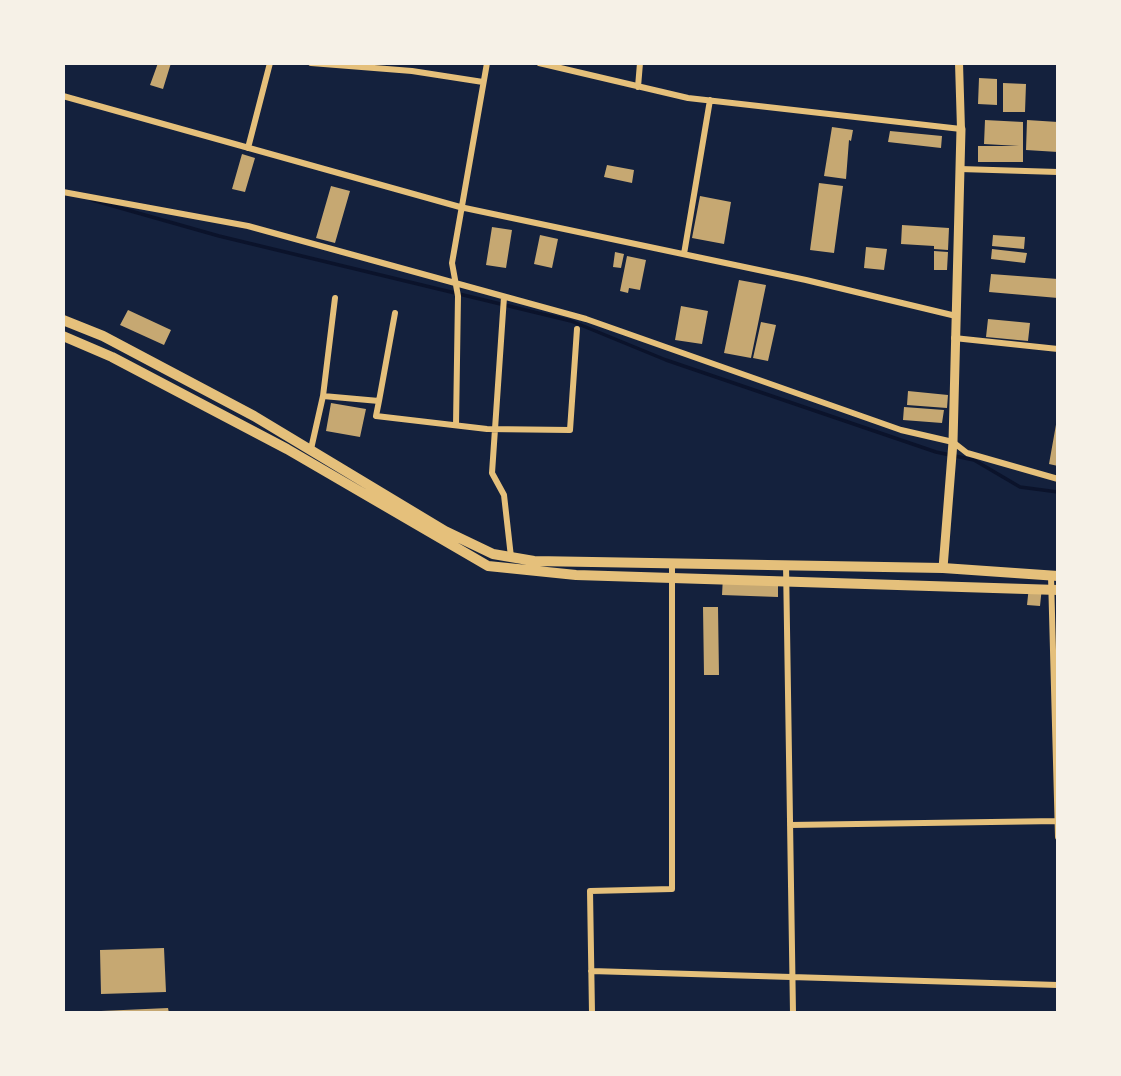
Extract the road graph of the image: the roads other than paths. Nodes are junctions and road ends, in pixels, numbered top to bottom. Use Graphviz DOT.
graph roads {
  1 [pos="270,63"];
  2 [pos="311,63"];
  3 [pos="487,63"];
  4 [pos="539,63"];
  5 [pos="640,63"];
  6 [pos="959,63"];
  7 [pos="483,82"];
  8 [pos="638,87"];
  9 [pos="63,96"];
  10 [pos="710,100"];
  11 [pos="961,130"];
  12 [pos="248,148"];
  13 [pos="960,169"];
  14 [pos="1058,172"];
  15 [pos="63,192"];
  16 [pos="460,207"];
  17 [pos="684,254"];
  18 [pos="456,284"];
  19 [pos="504,297"];
  20 [pos="335,298"];
  21 [pos="395,313"];
  22 [pos="956,316"];
  23 [pos="63,320"];
  24 [pos="578,329"];
  25 [pos="63,335"];
  26 [pos="954,338"];
  27 [pos="1058,349"];
  28 [pos="323,396"];
  29 [pos="379,401"];
  30 [pos="456,425"];
  31 [pos="496,429"];
  32 [pos="953,442"];
  33 [pos="311,449"];
  34 [pos="1058,479"];
  35 [pos="511,557"];
  36 [pos="672,563"];
  37 [pos="786,564"];
  38 [pos="943,568"];
  39 [pos="1055,576"];
  40 [pos="672,579"];
  41 [pos="786,583"];
  42 [pos="1055,590"];
  43 [pos="1058,821"];
  44 [pos="790,825"];
  45 [pos="1058,837"];
  46 [pos="591,971"];
  47 [pos="793,978"];
  48 [pos="1058,985"];
  49 [pos="592,1013"];
  50 [pos="793,1013"];
  1 -- 12 [label="street"];
  2 -- 7 [label="street"];
  3 -- 7 [label="street"];
  4 -- 8 [label="street"];
  5 -- 8 [label="street"];
  6 -- 11 [label="street"];
  7 -- 16 [label="street"];
  8 -- 10 [label="street"];
  9 -- 12 [label="street"];
  10 -- 11 [label="street"];
  10 -- 17 [label="street"];
  11 -- 13 [label="main road"];
  12 -- 16 [label="street"];
  13 -- 14 [label="street"];
  13 -- 22 [label="main road"];
  15 -- 18 [label="street"];
  16 -- 17 [label="street"];
  16 -- 18 [label="street"];
  17 -- 22 [label="street"];
  18 -- 19 [label="street"];
  18 -- 30 [label="street"];
  19 -- 31 [label="street"];
  19 -- 32 [label="street"];
  20 -- 28 [label="street"];
  21 -- 29 [label="street"];
  22 -- 26 [label="main road"];
  23 -- 33 [label="main road"];
  24 -- 31 [label="street"];
  25 -- 40 [label="main road"];
  26 -- 27 [label="street"];
  26 -- 32 [label="main road"];
  28 -- 29 [label="street"];
  28 -- 33 [label="street"];
  29 -- 30 [label="street"];
  30 -- 31 [label="street"];
  31 -- 35 [label="street"];
  32 -- 34 [label="street"];
  32 -- 38 [label="main road"];
  33 -- 35 [label="main road"];
  35 -- 36 [label="main road"];
  36 -- 37 [label="main road"];
  36 -- 40 [label="street"];
  37 -- 38 [label="main road"];
  37 -- 41 [label="street"];
  38 -- 39 [label="main road"];
  39 -- 42 [label="street"];
  40 -- 41 [label="main road"];
  40 -- 46 [label="street"];
  41 -- 42 [label="main road"];
  41 -- 44 [label="street"];
  42 -- 43 [label="street"];
  43 -- 44 [label="street"];
  43 -- 45 [label="street"];
  44 -- 47 [label="street"];
  46 -- 47 [label="street"];
  46 -- 49 [label="street"];
  47 -- 48 [label="street"];
  47 -- 50 [label="street"];
}
